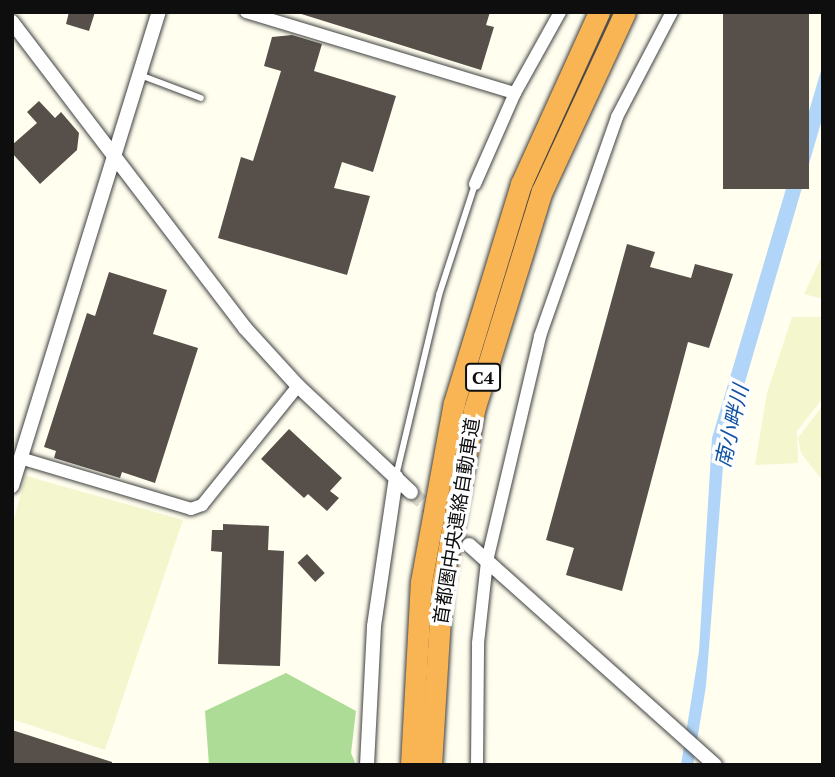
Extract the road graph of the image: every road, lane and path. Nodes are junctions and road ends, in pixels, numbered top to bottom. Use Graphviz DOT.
graph roads {
  1 [pos="159,12"];
  2 [pos="246,12"];
  3 [pos="560,12"];
  4 [pos="599,12"];
  5 [pos="625,12"];
  6 [pos="672,12"];
  7 [pos="12,22"];
  8 [pos="138,74"];
  9 [pos="514,93"];
  10 [pos="201,98"];
  11 [pos="114,155"];
  12 [pos="475,184"];
  13 [pos="298,386"];
  14 [pos="20,458"];
  15 [pos="396,477"];
  16 [pos="12,486"];
  17 [pos="411,492"];
  18 [pos="469,545"];
  19 [pos="487,561"];
  20 [pos="367,765"];
  21 [pos="411,765"];
  22 [pos="432,765"];
  23 [pos="477,765"];
  24 [pos="715,765"];
  1 -- 8 [label="street"];
  2 -- 9 [label="street"];
  3 -- 9 [label="street"];
  4 -- 21 [label="highway, 首都圏中央連絡自動車道 / C4"];
  5 -- 22 [label="highway, 首都圏中央連絡自動車道 / C4"];
  6 -- 19 [label="street"];
  7 -- 11 [label="street"];
  8 -- 10 [label="lane"];
  8 -- 11 [label="street"];
  9 -- 12 [label="street"];
  11 -- 13 [label="street"];
  11 -- 14 [label="street"];
  12 -- 15 [label="lane"];
  13 -- 14 [label="street"];
  13 -- 15 [label="street"];
  14 -- 16 [label="street"];
  15 -- 17 [label="street"];
  15 -- 20 [label="street"];
  18 -- 19 [label="street"];
  19 -- 23 [label="street"];
  19 -- 24 [label="street"];
}
